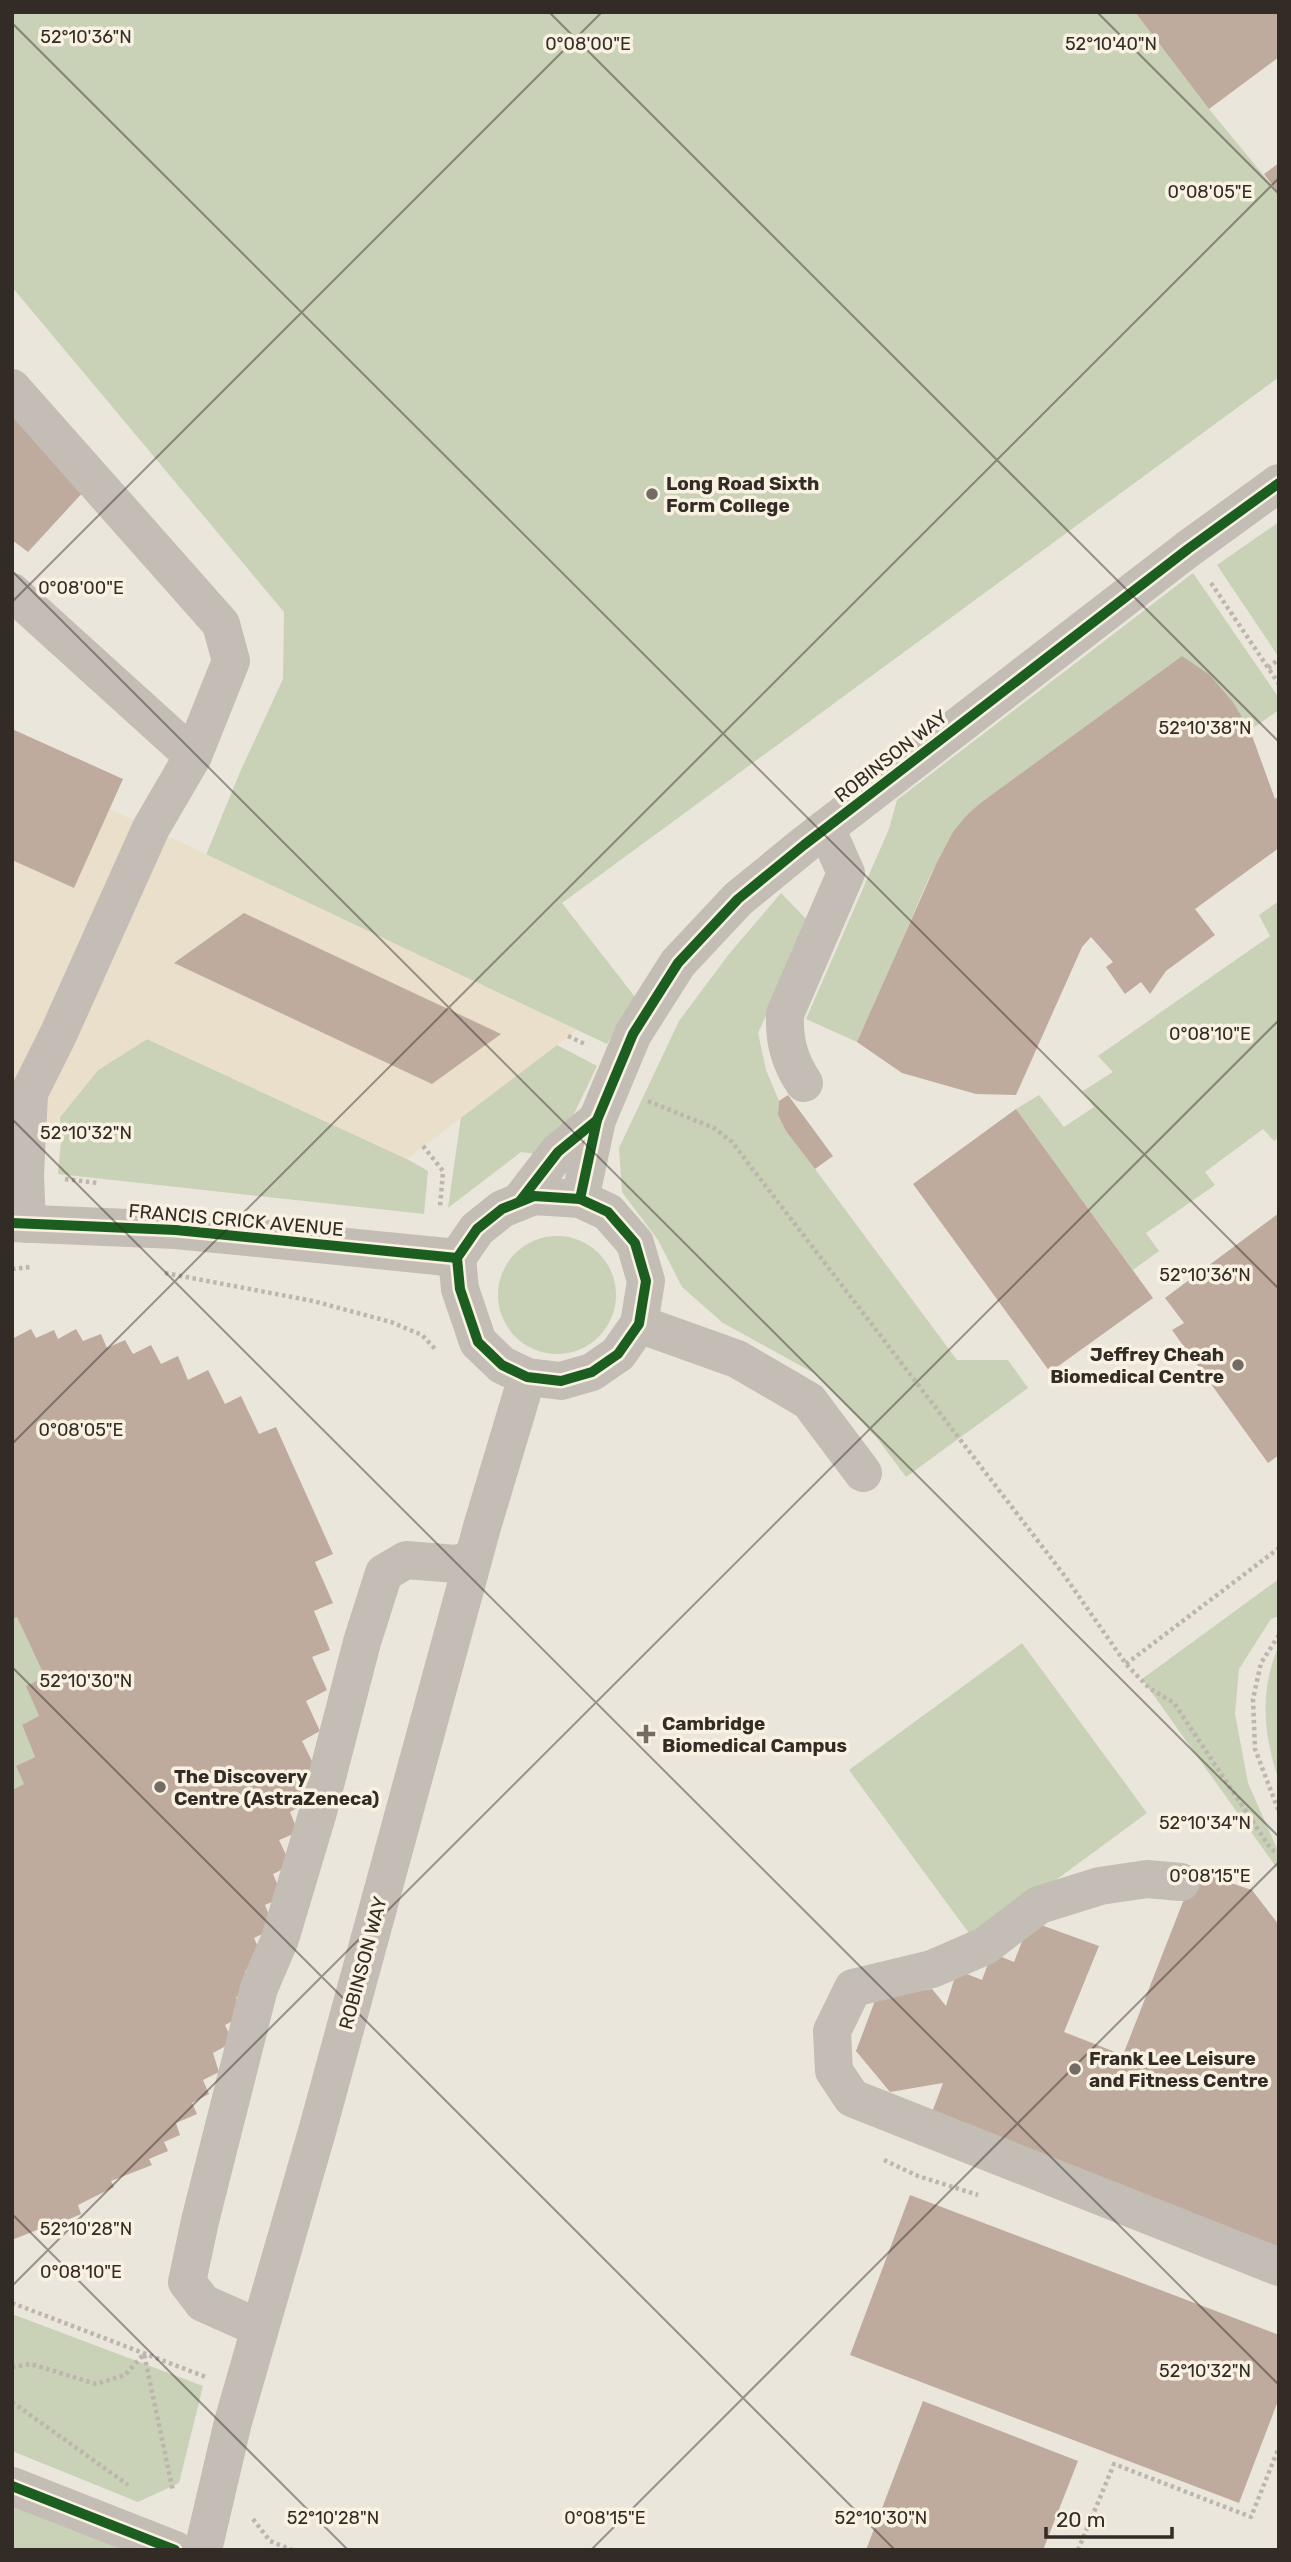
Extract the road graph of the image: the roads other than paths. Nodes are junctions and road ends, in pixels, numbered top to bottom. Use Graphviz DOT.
graph roads {
  1 [pos="12,388"];
  2 [pos="1279,483"];
  3 [pos="12,592"];
  4 [pos="193,756"];
  5 [pos="826,828"];
  6 [pos="804,1083"];
  7 [pos="597,1119"];
  8 [pos="580,1199"];
  9 [pos="520,1201"];
  10 [pos="20,1223"];
  11 [pos="457,1258"];
  12 [pos="639,1324"];
  13 [pos="527,1377"];
  14 [pos="863,1474"];
  15 [pos="473,1559"];
  16 [pos="1181,1882"];
  17 [pos="1279,2267"];
  18 [pos="259,2328"];
  19 [pos="12,2486"];
  20 [pos="195,2549"];
  1 -- 4 [label="street"];
  2 -- 5 [label="street, ROBINSON WAY"];
  3 -- 4 [label="street"];
  4 -- 10 [label="street"];
  5 -- 6 [label="street"];
  5 -- 7 [label="street, ROBINSON WAY"];
  7 -- 8 [label="street, ROBINSON WAY"];
  7 -- 9 [label="street, ROBINSON WAY"];
  8 -- 9 [label="street"];
  8 -- 12 [label="street"];
  9 -- 11 [label="street"];
  10 -- 11 [label="street, FRANCIS CRICK AVENUE"];
  11 -- 13 [label="street"];
  12 -- 13 [label="street"];
  12 -- 14 [label="street"];
  13 -- 15 [label="street, ROBINSON WAY"];
  15 -- 18 [label="street, ROBINSON WAY"];
  15 -- 18 [label="street"];
  16 -- 17 [label="street"];
  18 -- 20 [label="street, ROBINSON WAY"];
  19 -- 20 [label="street"];
}
